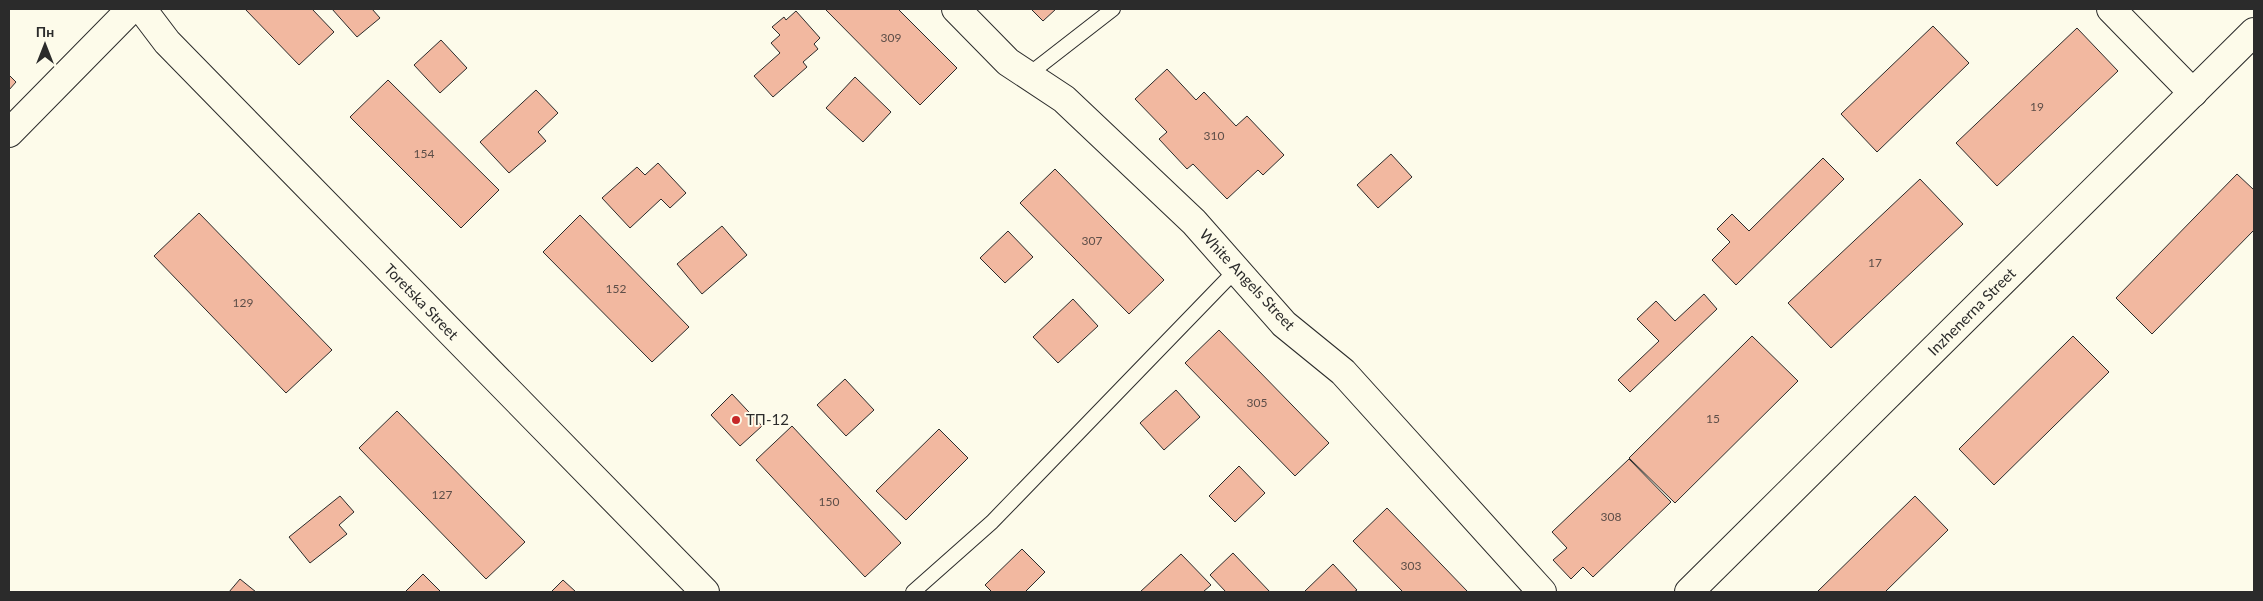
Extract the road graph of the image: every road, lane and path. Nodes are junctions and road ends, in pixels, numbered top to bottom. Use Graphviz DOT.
graph roads {
  1 [pos="131,9"];
  2 [pos="142,9"];
  3 [pos="956,9"];
  4 [pos="1113,9"];
  5 [pos="2110,9"];
  6 [pos="2254,32"];
  7 [pos="1028,75"];
  8 [pos="2193,93"];
  9 [pos="9,133"];
  10 [pos="1236,270"];
  11 [pos="705,592"];
  12 [pos="913,592"];
  13 [pos="1542,592"];
  14 [pos="1689,592"];
  1 -- 9 [label="street"];
  2 -- 11 [label="street, Toretska Street"];
  3 -- 7 [label="street, White Angels Street"];
  4 -- 7 [label="lane"];
  5 -- 8 [label="street"];
  6 -- 8 [label="street, Inzhenerna Street"];
  7 -- 10 [label="street, White Angels Street"];
  8 -- 14 [label="street, Inzhenerna Street"];
  10 -- 12 [label="lane"];
  10 -- 13 [label="street, White Angels Street"];
}
